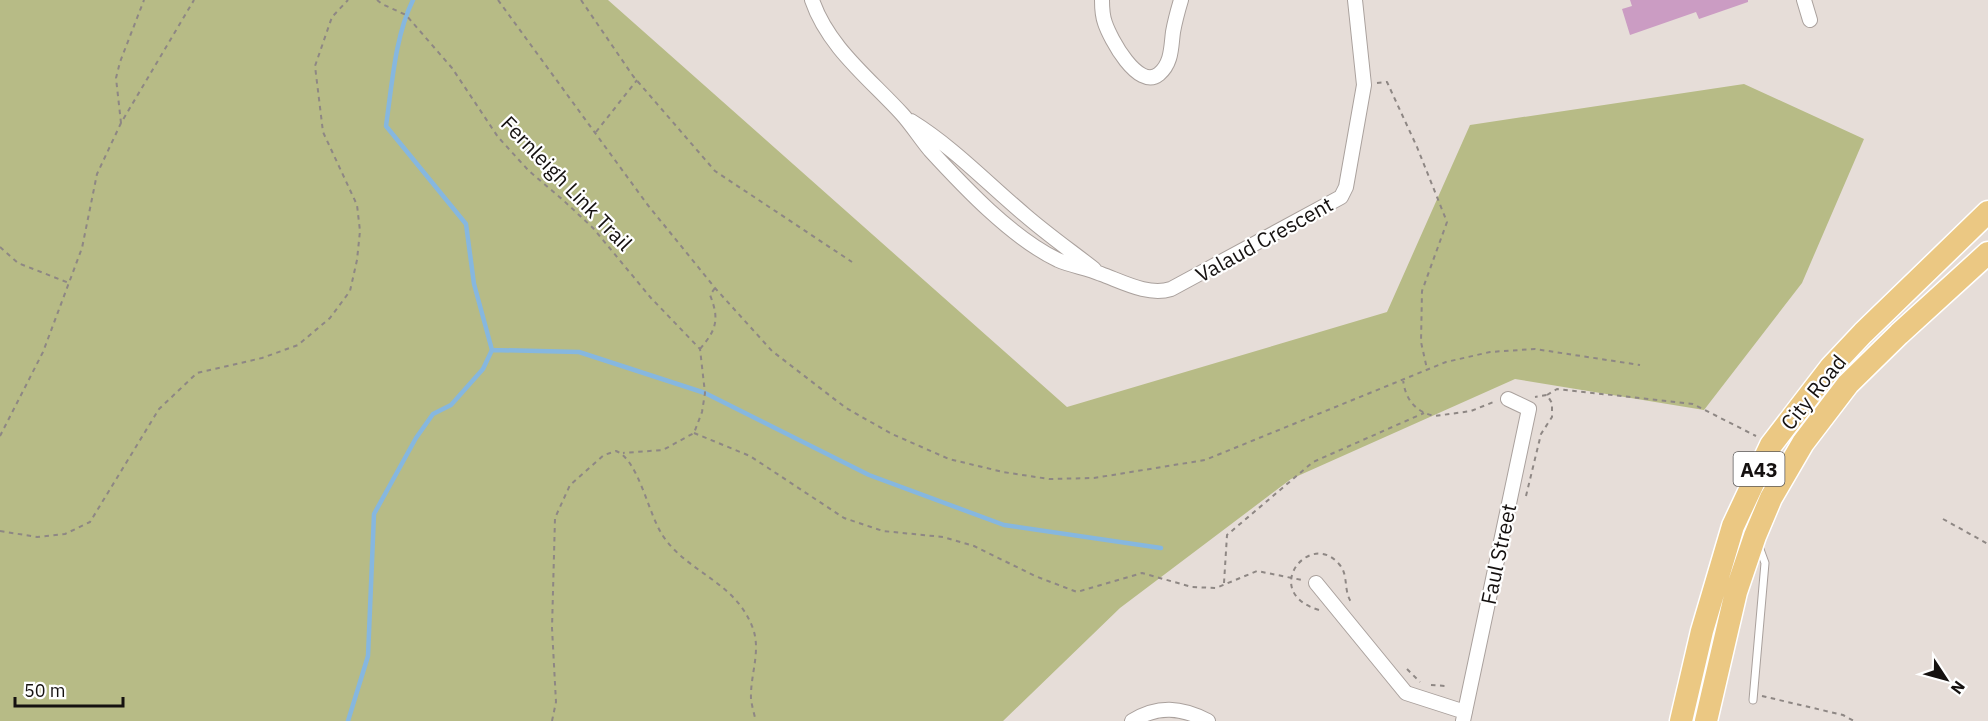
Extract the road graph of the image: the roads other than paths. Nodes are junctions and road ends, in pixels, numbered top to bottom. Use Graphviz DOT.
graph roads {
  1 [pos="812,0"];
  2 [pos="1102,0"];
  3 [pos="1181,0"];
  4 [pos="1355,0"];
  5 [pos="1803,0"];
  6 [pos="1809,20"];
  7 [pos="904,116"];
  8 [pos="1988,212"];
  9 [pos="1988,253"];
  10 [pos="1100,273"];
  11 [pos="1508,399"];
  12 [pos="1755,537"];
  13 [pos="1316,583"];
  14 [pos="1754,697"];
  15 [pos="1464,717"];
  16 [pos="1132,721"];
  17 [pos="1208,721"];
  18 [pos="1681,721"];
  19 [pos="1706,721"];
  1 -- 7 [label="street, Valaud Crescent"];
  2 -- 3 [label="street"];
  4 -- 10 [label="street, Valaud Crescent"];
  5 -- 6 [label="street"];
  7 -- 10 [label="street, Valaud Crescent"];
  7 -- 10 [label="street, Valaud Crescent"];
  8 -- 18 [label="highway, City Road / A43"];
  9 -- 12 [label="highway, City Road / A43"];
  11 -- 15 [label="street, Faul Street"];
  12 -- 14 [label="lane"];
  12 -- 19 [label="highway, City Road / A43"];
  13 -- 15 [label="street"];
  16 -- 17 [label="street"];
}
